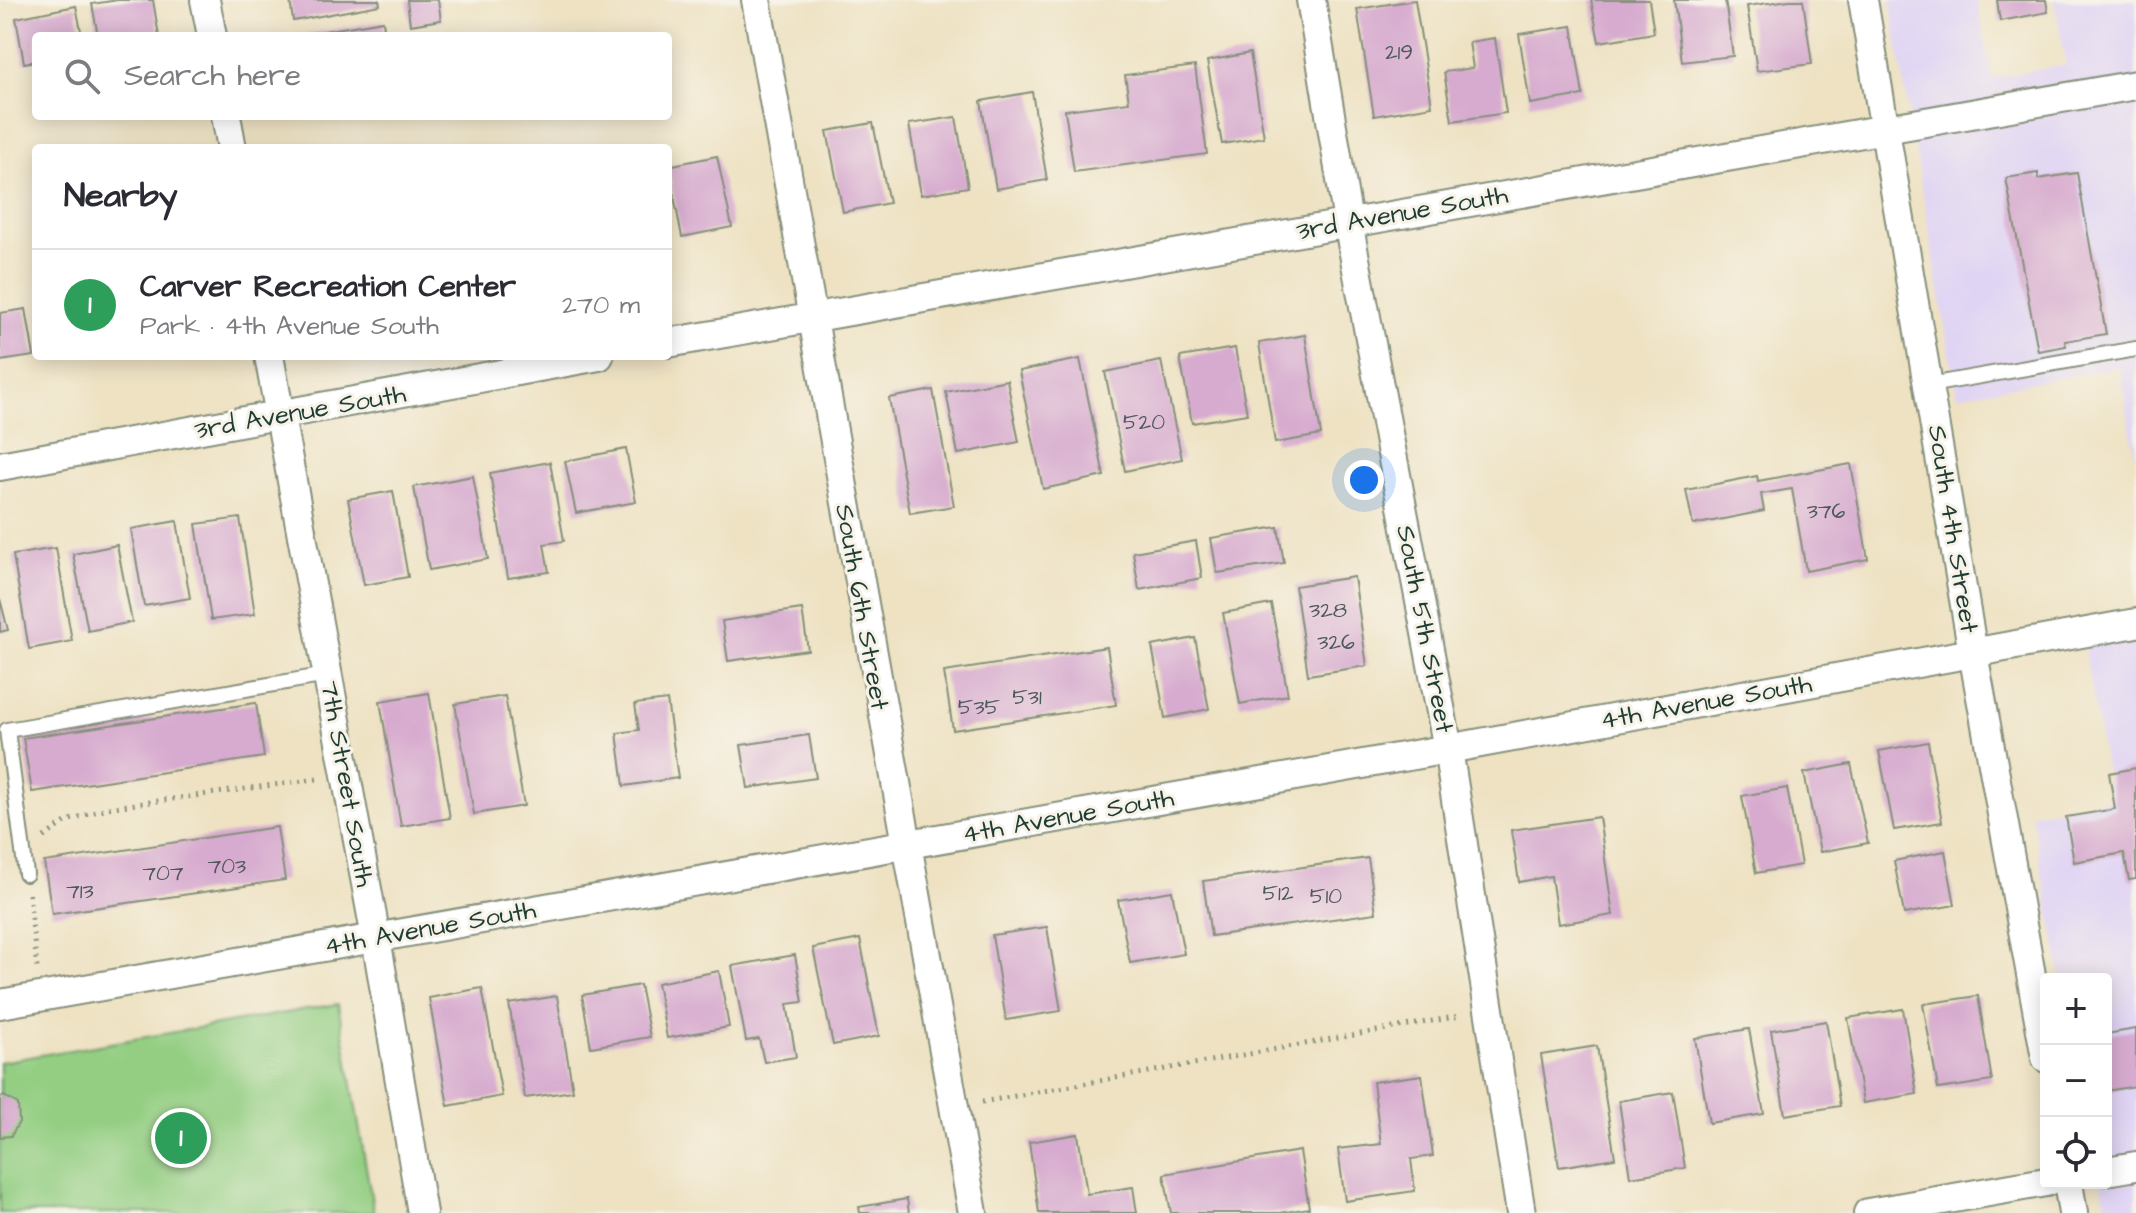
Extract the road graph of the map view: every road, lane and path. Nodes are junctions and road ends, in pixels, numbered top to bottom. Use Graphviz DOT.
graph roads {
  1 [pos="205,0"];
  2 [pos="756,0"];
  3 [pos="1311,0"];
  4 [pos="1863,0"];
  5 [pos="211,32"];
  6 [pos="2136,85"];
  7 [pos="227,120"];
  8 [pos="1887,130"];
  9 [pos="231,144"];
  10 [pos="1348,222"];
  11 [pos="810,316"];
  12 [pos="672,342"];
  13 [pos="2136,349"];
  14 [pos="270,360"];
  15 [pos="578,360"];
  16 [pos="1929,385"];
  17 [pos="280,416"];
  18 [pos="0,466"];
  19 [pos="2136,623"];
  20 [pos="1973,653"];
  21 [pos="327,675"];
  22 [pos="1448,749"];
  23 [pos="346,774"];
  24 [pos="905,845"];
  25 [pos="26,874"];
  26 [pos="376,938"];
  27 [pos="40,997"];
  28 [pos="0,1004"];
  29 [pos="1489,1011"];
  30 [pos="2044,1045"];
  31 [pos="953,1107"];
  32 [pos="2136,1166"];
  33 [pos="2112,1170"];
  34 [pos="2040,1183"];
  35 [pos="2069,1189"];
  36 [pos="422,1213"];
  37 [pos="973,1213"];
  38 [pos="1521,1213"];
  39 [pos="1868,1213"];
  40 [pos="2073,1213"];
  1 -- 5 [label="street"];
  2 -- 11 [label="street, South 6th Street"];
  3 -- 10 [label="street, South 5th Street"];
  4 -- 8 [label="street, South 4th Street"];
  6 -- 8 [label="street, 3rd Avenue South"];
  7 -- 9 [label="street"];
  8 -- 10 [label="street, 3rd Avenue South"];
  8 -- 16 [label="street, South 4th Street"];
  10 -- 11 [label="street, 3rd Avenue South"];
  10 -- 22 [label="street, South 5th Street"];
  11 -- 12 [label="street, 3rd Avenue South"];
  11 -- 24 [label="street, South 6th Street"];
  13 -- 16 [label="lane"];
  14 -- 17 [label="street, 7th Street South"];
  15 -- 17 [label="street, 3rd Avenue South"];
  16 -- 20 [label="street, South 4th Street"];
  17 -- 18 [label="street, 3rd Avenue South"];
  17 -- 21 [label="street, 7th Street South"];
  19 -- 20 [label="street, 4th Avenue South"];
  20 -- 22 [label="street, 4th Avenue South"];
  20 -- 30 [label="street, South 4th Street"];
  21 -- 23 [label="street, 7th Street South"];
  21 -- 25 [label="lane"];
  22 -- 24 [label="street, 4th Avenue South"];
  22 -- 29 [label="street, South 5th Street"];
  23 -- 25 [label="path"];
  23 -- 26 [label="street, 7th Street South"];
  24 -- 26 [label="street, 4th Avenue South"];
  24 -- 31 [label="street, South 6th Street"];
  25 -- 27 [label="path"];
  26 -- 27 [label="street, 4th Avenue South"];
  26 -- 36 [label="street, 7th Street South"];
  27 -- 28 [label="street, 4th Avenue South"];
  29 -- 31 [label="path"];
  29 -- 38 [label="street, South 5th Street"];
  31 -- 37 [label="street, South 6th Street"];
  32 -- 33 [label="street"];
  34 -- 39 [label="street"];
  35 -- 40 [label="street"];
}
